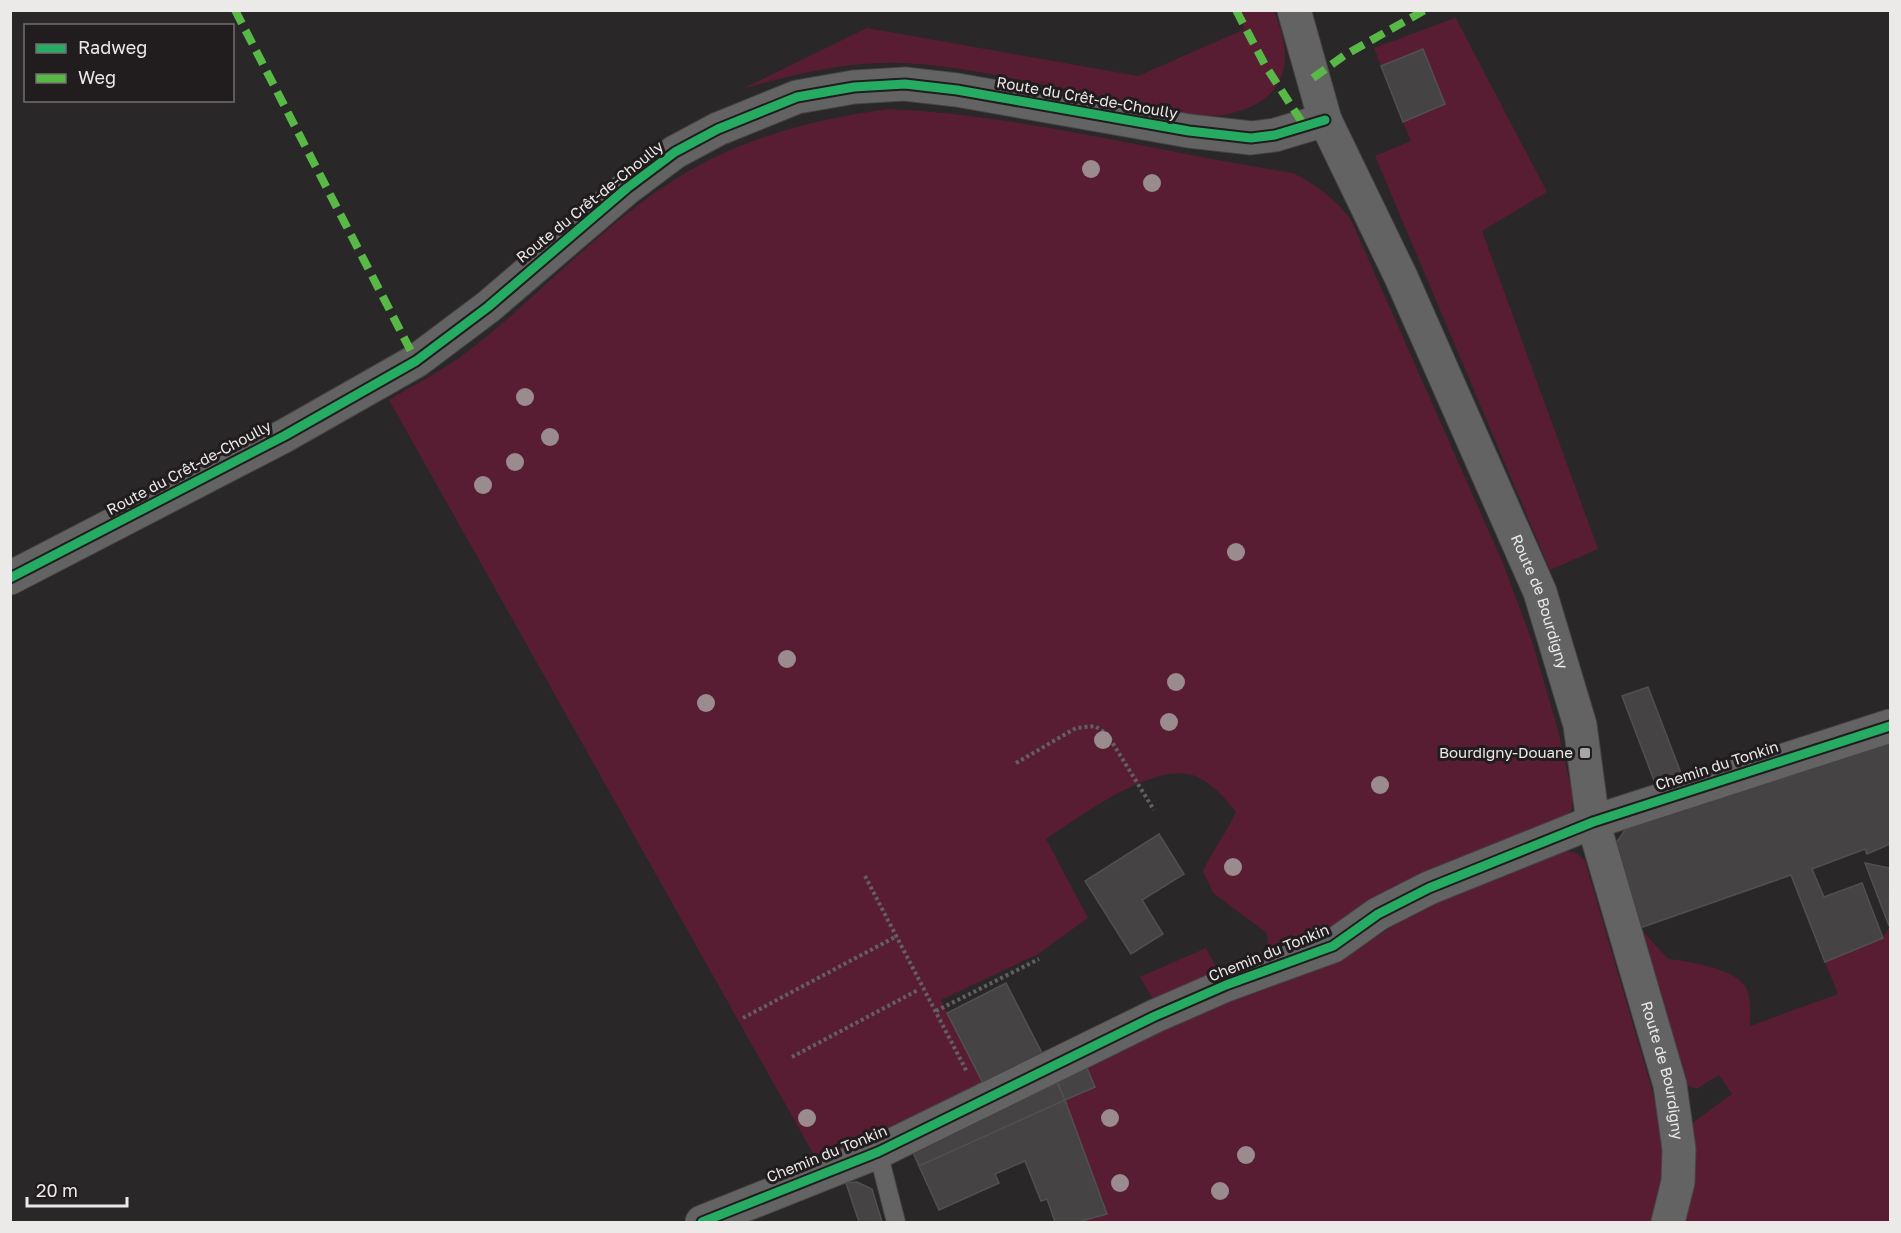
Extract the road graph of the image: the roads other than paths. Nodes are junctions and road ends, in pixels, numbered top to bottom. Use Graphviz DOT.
graph roads {
  1 [pos="1294,10"];
  2 [pos="1325,120"];
  3 [pos="10,578"];
  4 [pos="1890,726"];
  5 [pos="1593,822"];
  6 [pos="878,1152"];
  7 [pos="702,1222"];
  8 [pos="896,1222"];
  9 [pos="1668,1222"];
  1 -- 2 [label="street, Route de Bourdigny"];
  2 -- 3 [label="street, Route du Crêt-de-Choully"];
  2 -- 5 [label="street, Route de Bourdigny"];
  4 -- 5 [label="street, Chemin du Tonkin"];
  5 -- 6 [label="street, Chemin du Tonkin"];
  5 -- 9 [label="street, Route de Bourdigny"];
  6 -- 7 [label="street, Chemin du Tonkin"];
  6 -- 8 [label="lane"];
}
